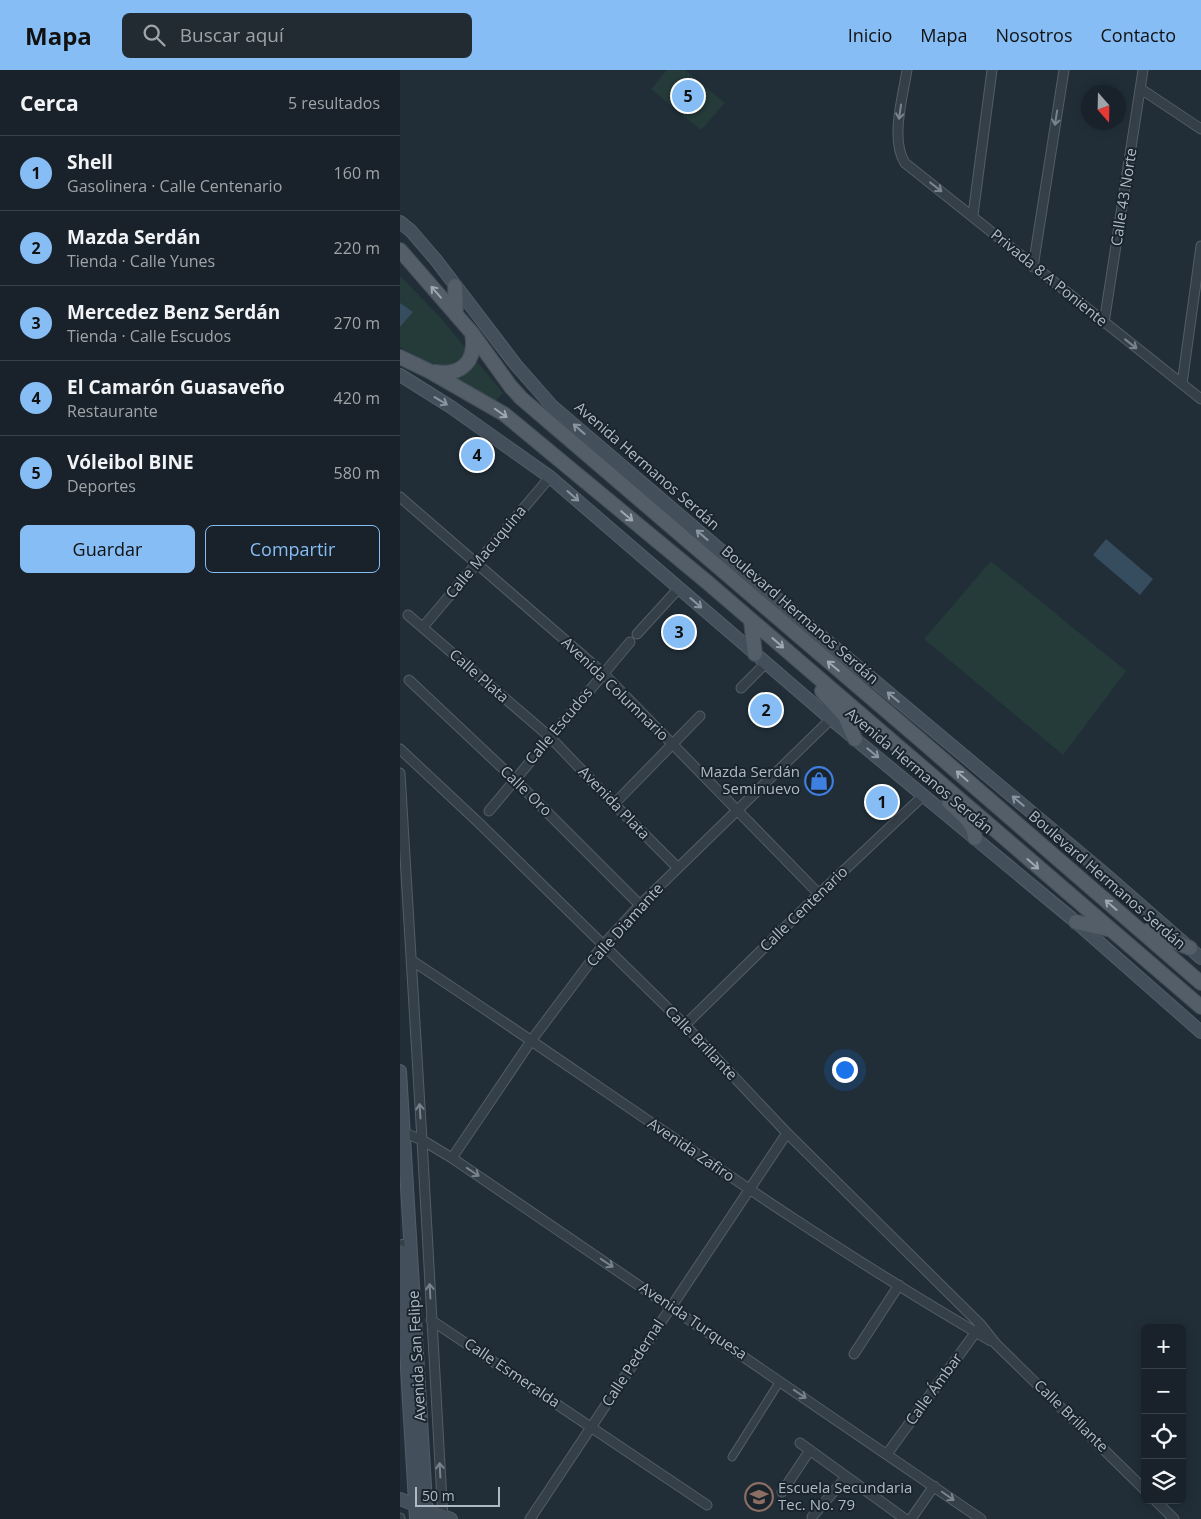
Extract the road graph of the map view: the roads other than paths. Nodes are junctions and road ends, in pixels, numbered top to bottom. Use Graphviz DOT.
graph roads {
  1 [pos="907,70"];
  2 [pos="992,70"];
  3 [pos="1064,70"];
  4 [pos="1143,70"];
  5 [pos="1141,89"];
  6 [pos="1201,130"];
  7 [pos="973,215"];
  8 [pos="400,222"];
  9 [pos="1201,246"];
  10 [pos="400,250"];
  11 [pos="1033,266"];
  12 [pos="455,286"];
  13 [pos="456,315"];
  14 [pos="1104,323"];
  15 [pos="472,333"];
  16 [pos="400,357"];
  17 [pos="429,371"];
  18 [pos="400,375"];
  19 [pos="1182,384"];
  20 [pos="1201,399"];
  21 [pos="550,477"];
  22 [pos="400,497"];
  23 [pos="477,563"];
  24 [pos="679,588"];
  25 [pos="408,615"];
  26 [pos="751,621"];
  27 [pos="423,627"];
  28 [pos="637,634"];
  29 [pos="630,642"];
  30 [pos="760,658"];
  31 [pos="603,673"];
  32 [pos="818,678"];
  33 [pos="409,680"];
  34 [pos="741,688"];
  35 [pos="700,716"];
  36 [pos="831,719"];
  37 [pos="550,737"];
  38 [pos="855,739"];
  39 [pos="673,744"];
  40 [pos="400,749"];
  41 [pos="400,773"];
  42 [pos="931,776"];
  43 [pos="514,779"];
  44 [pos="924,795"];
  45 [pos="614,804"];
  46 [pos="737,810"];
  47 [pos="489,811"];
  48 [pos="975,838"];
  49 [pos="678,868"];
  50 [pos="819,894"];
  51 [pos="640,905"];
  52 [pos="1076,922"];
  53 [pos="1135,926"];
  54 [pos="1111,930"];
  55 [pos="603,945"];
  56 [pos="1196,953"];
  57 [pos="410,960"];
  58 [pos="1201,983"];
  59 [pos="1201,1007"];
  60 [pos="685,1025"];
  61 [pos="1201,1032"];
  62 [pos="531,1041"];
  63 [pos="400,1071"];
  64 [pos="402,1132"];
  65 [pos="787,1133"];
  66 [pos="422,1140"];
  67 [pos="452,1158"];
  68 [pos="749,1189"];
  69 [pos="404,1246"];
  70 [pos="899,1285"];
  71 [pos="671,1306"];
  72 [pos="431,1320"];
  73 [pos="979,1328"];
  74 [pos="854,1354"];
  75 [pos="780,1381"];
  76 [pos="592,1426"];
  77 [pos="800,1443"];
  78 [pos="810,1450"];
  79 [pos="887,1454"];
  80 [pos="732,1457"];
  81 [pos="846,1476"];
  82 [pos="934,1486"];
  83 [pos="1141,1486"];
  84 [pos="782,1492"];
  85 [pos="400,1500"];
  86 [pos="1159,1504"];
  87 [pos="707,1505"];
  88 [pos="423,1511"];
  89 [pos="812,1516"];
  90 [pos="445,1518"];
  91 [pos="416,1519"];
  92 [pos="530,1519"];
  93 [pos="905,1519"];
  94 [pos="911,1519"];
  95 [pos="981,1519"];
  96 [pos="1174,1519"];
  1 -- 7 [label="street, Privada 8 A Poniente, one-way"];
  2 -- 7 [label="street"];
  3 -- 11 [label="street, one-way"];
  4 -- 5 [label="street, Calle 43 Norte"];
  5 -- 6 [label="street"];
  5 -- 14 [label="street, Calle 43 Norte"];
  7 -- 11 [label="street, Privada 8 A Poniente"];
  8 -- 12 [label="main road, Avenida Hermanos Serdán"];
  9 -- 19 [label="street"];
  13 -- 10 [label="main road, Boulevard Hermanos Serdán, one-way"];
  11 -- 14 [label="street, Privada 8 A Poniente"];
  12 -- 13 [label="main road"];
  56 -- 12 [label="main road, Avenida Hermanos Serdán, one-way"];
  13 -- 15 [label="main road, Boulevard Hermanos Serdán"];
  14 -- 19 [label="street, Privada 8 A Poniente, one-way"];
  15 -- 17 [label="main road"];
  53 -- 15 [label="main road, Boulevard Hermanos Serdán, one-way"];
  16 -- 17 [label="main road"];
  17 -- 26 [label="main road, one-way"];
  18 -- 21 [label="main road, Avenida Hermanos Serdán, one-way"];
  19 -- 20 [label="street, Privada 8 A Poniente"];
  21 -- 23 [label="street, Calle Macuquina"];
  21 -- 24 [label="main road, Avenida Hermanos Serdán, one-way"];
  22 -- 23 [label="street, Avenida Columnario"];
  23 -- 27 [label="street, Calle Macuquina"];
  23 -- 31 [label="street, Avenida Columnario"];
  24 -- 28 [label="street"];
  24 -- 30 [label="main road, Avenida Hermanos Serdán, one-way"];
  25 -- 27 [label="street, Calle Plata"];
  26 -- 30 [label="main road"];
  26 -- 32 [label="main road, one-way"];
  27 -- 37 [label="street, Calle Plata"];
  29 -- 31 [label="street, Calle Escudos"];
  30 -- 34 [label="street"];
  30 -- 36 [label="main road, Avenida Hermanos Serdán"];
  31 -- 37 [label="street, Calle Escudos"];
  31 -- 39 [label="street, Avenida Columnario"];
  32 -- 38 [label="main road"];
  32 -- 42 [label="main road"];
  33 -- 43 [label="street, Calle Oro"];
  35 -- 39 [label="street"];
  36 -- 38 [label="main road, Avenida Hermanos Serdán"];
  36 -- 46 [label="street, Calle Diamante"];
  37 -- 43 [label="street, Calle Escudos"];
  37 -- 45 [label="street, Avenida Plata"];
  38 -- 44 [label="main road, Avenida Hermanos Serdán, one-way"];
  39 -- 45 [label="street"];
  39 -- 46 [label="street, Avenida Columnario"];
  40 -- 55 [label="street, Calle Brillante"];
  41 -- 57 [label="street, Avenida San Felipe"];
  42 -- 48 [label="main road"];
  42 -- 54 [label="main road, one-way"];
  43 -- 47 [label="street, Calle Escudos"];
  43 -- 51 [label="street, Calle Oro"];
  44 -- 48 [label="main road, Avenida Hermanos Serdán"];
  44 -- 50 [label="street, Calle Centenario"];
  45 -- 49 [label="street, Avenida Plata"];
  46 -- 49 [label="street, Calle Diamante"];
  46 -- 50 [label="street, Avenida Columnario"];
  48 -- 52 [label="main road, Avenida Hermanos Serdán"];
  49 -- 51 [label="street, Calle Diamante"];
  50 -- 60 [label="street, Calle Centenario"];
  51 -- 55 [label="street, Calle Diamante"];
  52 -- 54 [label="main road"];
  52 -- 61 [label="main road, Avenida Hermanos Serdán"];
  53 -- 56 [label="main road"];
  53 -- 58 [label="main road, Boulevard Hermanos Serdán"];
  54 -- 59 [label="main road"];
  55 -- 60 [label="street, Calle Brillante"];
  55 -- 62 [label="street, Calle Diamante"];
  57 -- 62 [label="street, Avenida Zafiro"];
  66 -- 57 [label="street, Avenida San Felipe, one-way"];
  60 -- 65 [label="street, Calle Brillante"];
  62 -- 67 [label="street, Calle Diamante"];
  62 -- 68 [label="street, Avenida Zafiro"];
  63 -- 64 [label="main road, Avenida San Felipe"];
  64 -- 66 [label="street, Avenida Turquesa"];
  64 -- 69 [label="main road, Avenida San Felipe"];
  65 -- 68 [label="street, Calle Pedernal"];
  65 -- 73 [label="street, Calle Brillante"];
  66 -- 67 [label="street, Avenida Turquesa"];
  72 -- 66 [label="street, Avenida San Felipe, one-way"];
  67 -- 71 [label="street, Avenida Turquesa, one-way"];
  68 -- 70 [label="street, Avenida Zafiro"];
  68 -- 71 [label="street, Calle Pedernal"];
  69 -- 88 [label="main road, Avenida San Felipe"];
  70 -- 73 [label="street, Avenida Zafiro"];
  70 -- 74 [label="street"];
  71 -- 75 [label="street, Avenida Turquesa"];
  71 -- 76 [label="street, Calle Pedernal"];
  72 -- 76 [label="street, Calle Esmeralda"];
  90 -- 72 [label="street, Avenida San Felipe, one-way"];
  73 -- 79 [label="street, Calle Ámbar"];
  73 -- 83 [label="street, Calle Brillante"];
  75 -- 79 [label="street, Avenida Turquesa, one-way"];
  75 -- 80 [label="street"];
  76 -- 87 [label="street, Calle Esmeralda"];
  76 -- 92 [label="street, Calle Pedernal"];
  77 -- 78 [label="street"];
  78 -- 81 [label="street"];
  78 -- 84 [label="street"];
  79 -- 82 [label="street, Avenida Turquesa"];
  81 -- 89 [label="street"];
  81 -- 93 [label="street"];
  82 -- 94 [label="street"];
  82 -- 95 [label="street, Avenida Turquesa, one-way"];
  85 -- 88 [label="main road"];
  86 -- 96 [label="street"];
  88 -- 90 [label="main road"];
  88 -- 91 [label="main road, Avenida San Felipe"];
}
